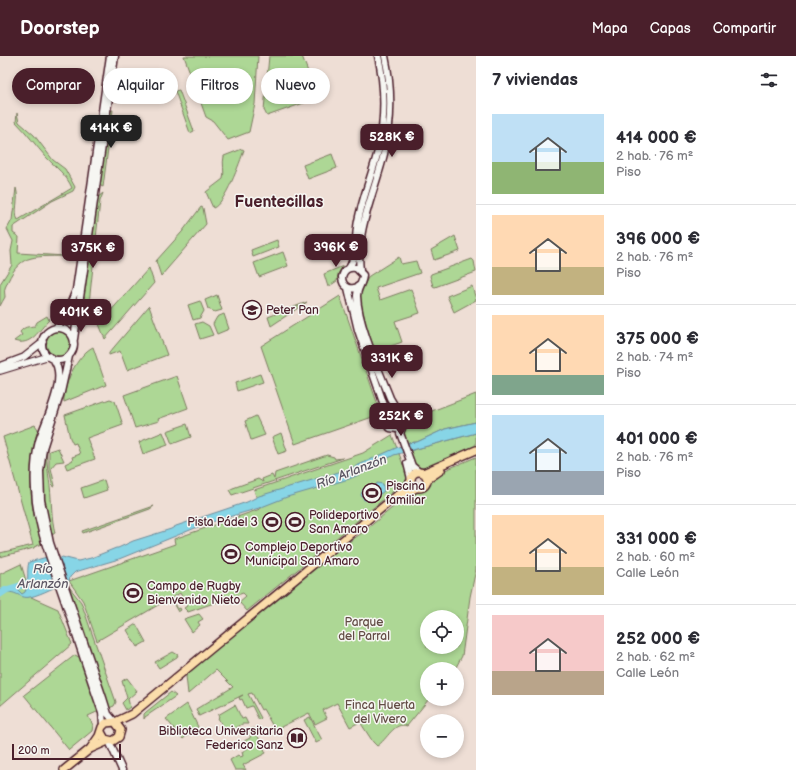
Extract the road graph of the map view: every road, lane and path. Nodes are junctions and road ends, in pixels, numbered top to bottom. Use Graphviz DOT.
graph roads {
  1 [pos="110,56"];
  2 [pos="115,56"];
  3 [pos="378,56"];
  4 [pos="385,56"];
  5 [pos="349,268"];
  6 [pos="360,270"];
  7 [pos="360,285"];
  8 [pos="348,288"];
  9 [pos="56,328"];
  10 [pos="74,339"];
  11 [pos="42,342"];
  12 [pos="69,356"];
  13 [pos="50,357"];
  14 [pos="0,366"];
  15 [pos="0,371"];
  16 [pos="398,410"];
  17 [pos="387,414"];
  18 [pos="396,432"];
  19 [pos="476,450"];
  20 [pos="476,455"];
  21 [pos="409,465"];
  22 [pos="421,472"];
  23 [pos="428,479"];
  24 [pos="411,480"];
  25 [pos="416,488"];
  26 [pos="348,537"];
  27 [pos="52,556"];
  28 [pos="61,584"];
  29 [pos="131,716"];
  30 [pos="114,722"];
  31 [pos="102,729"];
  32 [pos="121,730"];
  33 [pos="118,739"];
  34 [pos="108,741"];
  35 [pos="90,749"];
  36 [pos="120,767"];
  37 [pos="64,770"];
  1 -- 9 [label="main road"];
  2 -- 10 [label="main road"];
  3 -- 5 [label="main road"];
  4 -- 6 [label="main road"];
  5 -- 6 [label="main road"];
  5 -- 8 [label="main road"];
  6 -- 7 [label="main road"];
  7 -- 8 [label="main road"];
  7 -- 16 [label="main road"];
  8 -- 17 [label="main road"];
  9 -- 10 [label="main road"];
  9 -- 11 [label="main road"];
  10 -- 12 [label="main road"];
  11 -- 13 [label="main road"];
  11 -- 14 [label="street"];
  12 -- 13 [label="main road"];
  12 -- 27 [label="main road"];
  13 -- 15 [label="street"];
  13 -- 27 [label="main road"];
  16 -- 17 [label="main road"];
  16 -- 18 [label="main road"];
  17 -- 18 [label="main road"];
  18 -- 21 [label="main road"];
  19 -- 22 [label="highway"];
  20 -- 23 [label="highway"];
  21 -- 22 [label="main road"];
  21 -- 24 [label="main road"];
  22 -- 23 [label="highway"];
  22 -- 24 [label="highway"];
  23 -- 25 [label="highway"];
  24 -- 25 [label="highway"];
  24 -- 26 [label="highway"];
  25 -- 26 [label="highway"];
  26 -- 29 [label="highway"];
  27 -- 28 [label="main road"];
  28 -- 30 [label="main road"];
  28 -- 31 [label="main road"];
  29 -- 30 [label="highway"];
  29 -- 32 [label="highway"];
  30 -- 31 [label="highway"];
  30 -- 32 [label="highway"];
  31 -- 34 [label="highway"];
  31 -- 35 [label="highway"];
  32 -- 33 [label="highway"];
  33 -- 34 [label="highway"];
  33 -- 36 [label="main road"];
  34 -- 35 [label="highway"];
  34 -- 36 [label="main road"];
  35 -- 37 [label="highway"];
}
